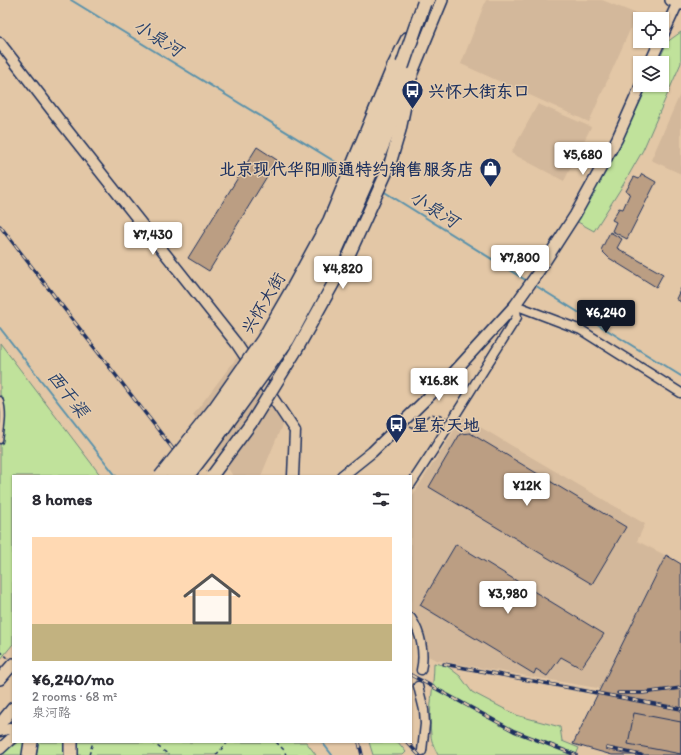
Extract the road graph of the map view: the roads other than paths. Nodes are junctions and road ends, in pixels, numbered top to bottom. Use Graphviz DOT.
graph roads {
  1 [pos="442,0"];
  2 [pos="425,2"];
  3 [pos="677,2"];
  4 [pos="669,21"];
  5 [pos="0,43"];
  6 [pos="411,75"];
  7 [pos="638,92"];
  8 [pos="518,301"];
  9 [pos="681,393"];
  10 [pos="0,399"];
  11 [pos="0,441"];
  12 [pos="161,475"];
  13 [pos="174,475"];
  14 [pos="188,475"];
  15 [pos="213,475"];
  16 [pos="293,475"];
  17 [pos="343,475"];
  18 [pos="412,482"];
  19 [pos="412,620"];
  20 [pos="12,665"];
  21 [pos="421,670"];
  22 [pos="0,679"];
  23 [pos="418,686"];
  24 [pos="12,709"];
  25 [pos="0,724"];
  26 [pos="12,728"];
  27 [pos="0,731"];
  28 [pos="12,738"];
  29 [pos="30,743"];
  30 [pos="71,743"];
  31 [pos="0,749"];
  32 [pos="422,751"];
  33 [pos="29,755"];
  34 [pos="70,755"];
  1 -- 6 [label="main road"];
  2 -- 12 [label="main road, 兴怀大街, bridge"];
  2 -- 13 [label="highway, bridge"];
  3 -- 4 [label="street"];
  5 -- 16 [label="street"];
  6 -- 14 [label="highway, bridge"];
  6 -- 15 [label="main road, bridge"];
  7 -- 8 [label="street"];
  8 -- 9 [label="street"];
  8 -- 17 [label="street"];
  8 -- 18 [label="street"];
  10 -- 11 [label="lane"];
  19 -- 21 [label="street"];
  20 -- 22 [label="main road"];
  23 -- 32 [label="street"];
  24 -- 25 [label="main road"];
  26 -- 27 [label="street"];
  28 -- 31 [label="street"];
  29 -- 33 [label="highway"];
  30 -- 34 [label="highway"];
}
